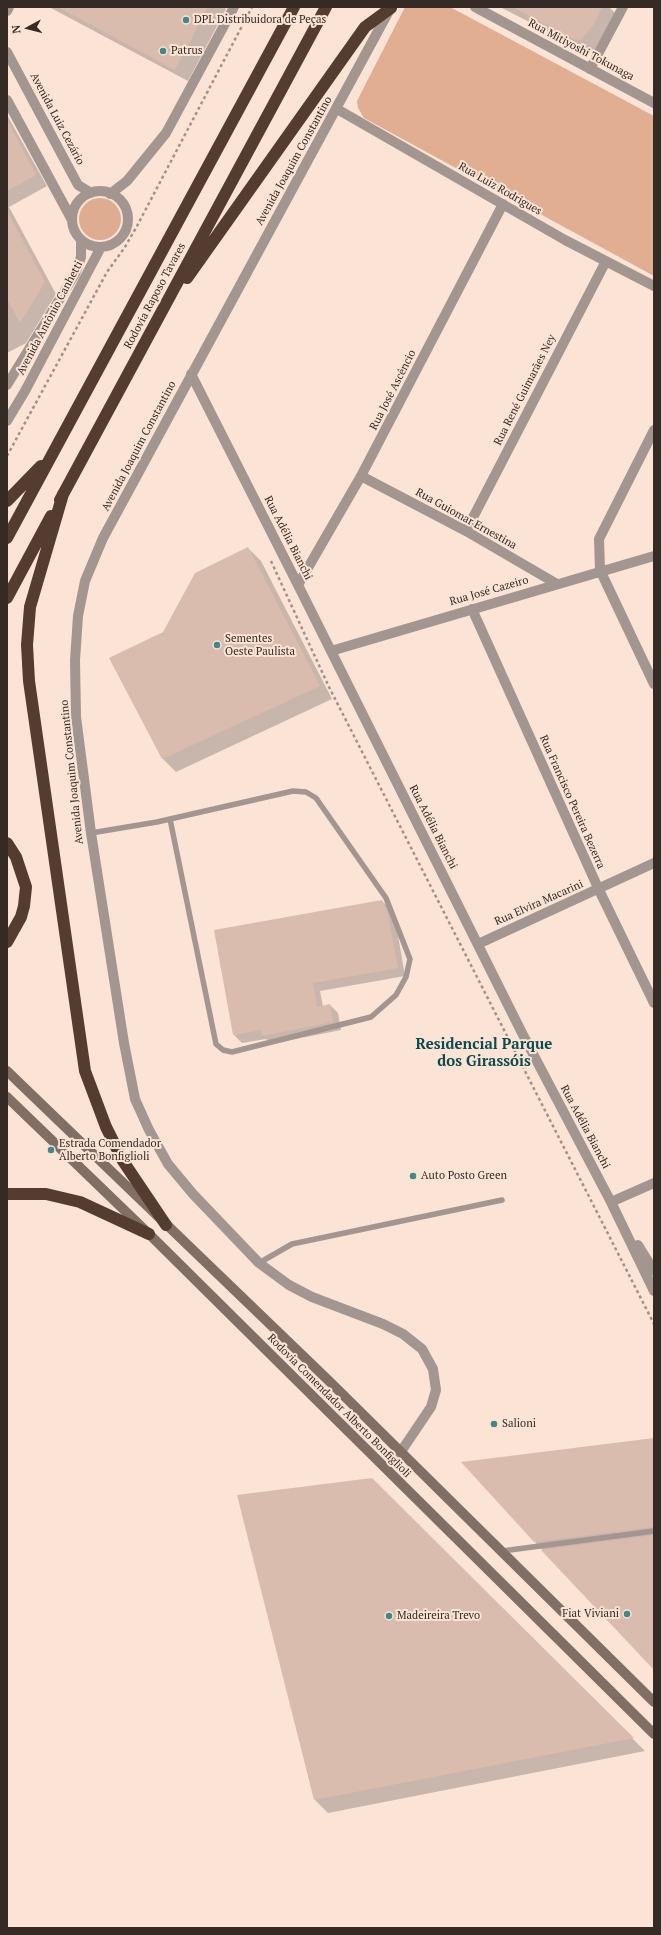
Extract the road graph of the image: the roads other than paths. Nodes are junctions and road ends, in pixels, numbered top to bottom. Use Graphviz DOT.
graph roads {
  1 [pos="9,7"];
  2 [pos="234,7"];
  3 [pos="294,7"];
  4 [pos="326,7"];
  5 [pos="391,7"];
  6 [pos="475,7"];
  7 [pos="623,7"];
  8 [pos="7,11"];
  9 [pos="7,52"];
  10 [pos="590,69"];
  11 [pos="7,100"];
  12 [pos="654,103"];
  13 [pos="337,109"];
  14 [pos="91,193"];
  15 [pos="110,194"];
  16 [pos="503,204"];
  17 [pos="72,220"];
  18 [pos="81,240"];
  19 [pos="101,247"];
  20 [pos="606,261"];
  21 [pos="654,286"];
  22 [pos="156,321"];
  23 [pos="191,374"];
  24 [pos="7,386"];
  25 [pos="7,421"];
  26 [pos="654,430"];
  27 [pos="52,455"];
  28 [pos="362,476"];
  29 [pos="63,494"];
  30 [pos="7,501"];
  31 [pos="466,531"];
  32 [pos="7,538"];
  33 [pos="654,556"];
  34 [pos="600,570"];
  35 [pos="557,584"];
  36 [pos="298,585"];
  37 [pos="7,598"];
  38 [pos="472,609"];
  39 [pos="330,651"];
  40 [pos="654,684"];
  41 [pos="170,819"];
  42 [pos="91,833"];
  43 [pos="7,843"];
  44 [pos="654,863"];
  45 [pos="599,890"];
  46 [pos="7,942"];
  47 [pos="478,944"];
  48 [pos="654,1003"];
  49 [pos="7,1071"];
  50 [pos="7,1096"];
  51 [pos="654,1183"];
  52 [pos="7,1194"];
  53 [pos="502,1200"];
  54 [pos="611,1202"];
  55 [pos="166,1225"];
  56 [pos="149,1234"];
  57 [pos="259,1263"];
  58 [pos="654,1270"];
  59 [pos="654,1291"];
  60 [pos="400,1453"];
  61 [pos="654,1530"];
  62 [pos="502,1551"];
  63 [pos="654,1702"];
  64 [pos="654,1734"];
  1 -- 8 [label="street"];
  2 -- 15 [label="street"];
  3 -- 27 [label="highway, Rodovia Raposo Tavares"];
  4 -- 22 [label="highway, Rodovia Raposo Tavares"];
  5 -- 13 [label="street, Avenida Joaquim Constantino"];
  5 -- 22 [label="highway"];
  6 -- 10 [label="street, Rua Mitiyoshi Tokunaga"];
  7 -- 10 [label="street"];
  9 -- 14 [label="street, Avenida Luiz Cezário"];
  10 -- 12 [label="street, Rua Mitiyoshi Tokunaga"];
  11 -- 17 [label="street"];
  13 -- 16 [label="street, Rua Luiz Rodrigues"];
  13 -- 23 [label="street, Avenida Joaquim Constantino"];
  14 -- 15 [label="street"];
  14 -- 17 [label="street"];
  15 -- 19 [label="street"];
  16 -- 20 [label="street, Rua Luiz Rodrigues"];
  16 -- 28 [label="street, Rua José Ascêncio"];
  17 -- 18 [label="street"];
  18 -- 19 [label="street"];
  18 -- 24 [label="street, Avenida Antônio Canhetti"];
  19 -- 25 [label="street, Avenida Antônio Canhetti"];
  20 -- 21 [label="street, Rua Luiz Rodrigues"];
  20 -- 31 [label="street, Rua René Guimarães Ney"];
  22 -- 29 [label="highway, Rodovia Raposo Tavares"];
  23 -- 36 [label="street, Rua Adélia Bianchi"];
  23 -- 42 [label="street, Avenida Joaquim Constantino"];
  26 -- 34 [label="street"];
  27 -- 30 [label="highway"];
  27 -- 32 [label="highway, Rodovia Raposo Tavares"];
  28 -- 31 [label="street, Rua Guiomar Ernestina"];
  28 -- 36 [label="street, Rua José Ascêncio"];
  29 -- 37 [label="highway, Rodovia Raposo Tavares"];
  29 -- 55 [label="highway"];
  31 -- 35 [label="street, Rua Guiomar Ernestina"];
  33 -- 34 [label="street, Rua José Cazeiro"];
  34 -- 35 [label="street, Rua José Cazeiro"];
  34 -- 40 [label="street"];
  35 -- 38 [label="street, Rua José Cazeiro"];
  36 -- 39 [label="street, Rua Adélia Bianchi"];
  38 -- 39 [label="street, Rua José Cazeiro"];
  38 -- 45 [label="street, Rua Francisco Pereira Bezerra"];
  39 -- 47 [label="street, Rua Adélia Bianchi"];
  41 -- 41 [label="lane"];
  41 -- 42 [label="lane"];
  42 -- 57 [label="street, Avenida Joaquim Constantino"];
  43 -- 46 [label="highway"];
  44 -- 45 [label="street, Rua Elvira Macarini"];
  45 -- 47 [label="street, Rua Elvira Macarini"];
  45 -- 48 [label="street, Rua Francisco Pereira Bezerra"];
  47 -- 54 [label="street, Rua Adélia Bianchi"];
  49 -- 55 [label="main road, Rodovia Comendador Alberto Bonfiglioli"];
  50 -- 56 [label="main road, Rodovia Comendador Alberto Bonfiglioli"];
  51 -- 54 [label="street"];
  52 -- 56 [label="highway"];
  53 -- 57 [label="lane"];
  54 -- 58 [label="street"];
  54 -- 59 [label="street, Rua Adélia Bianchi"];
  55 -- 60 [label="main road, Rodovia Comendador Alberto Bonfiglioli"];
  56 -- 64 [label="main road, Rodovia Comendador Alberto Bonfiglioli"];
  57 -- 60 [label="street, Avenida Joaquim Constantino"];
  60 -- 62 [label="main road, Rodovia Comendador Alberto Bonfiglioli"];
  61 -- 62 [label="lane"];
  62 -- 63 [label="main road, Rodovia Comendador Alberto Bonfiglioli"];
}
